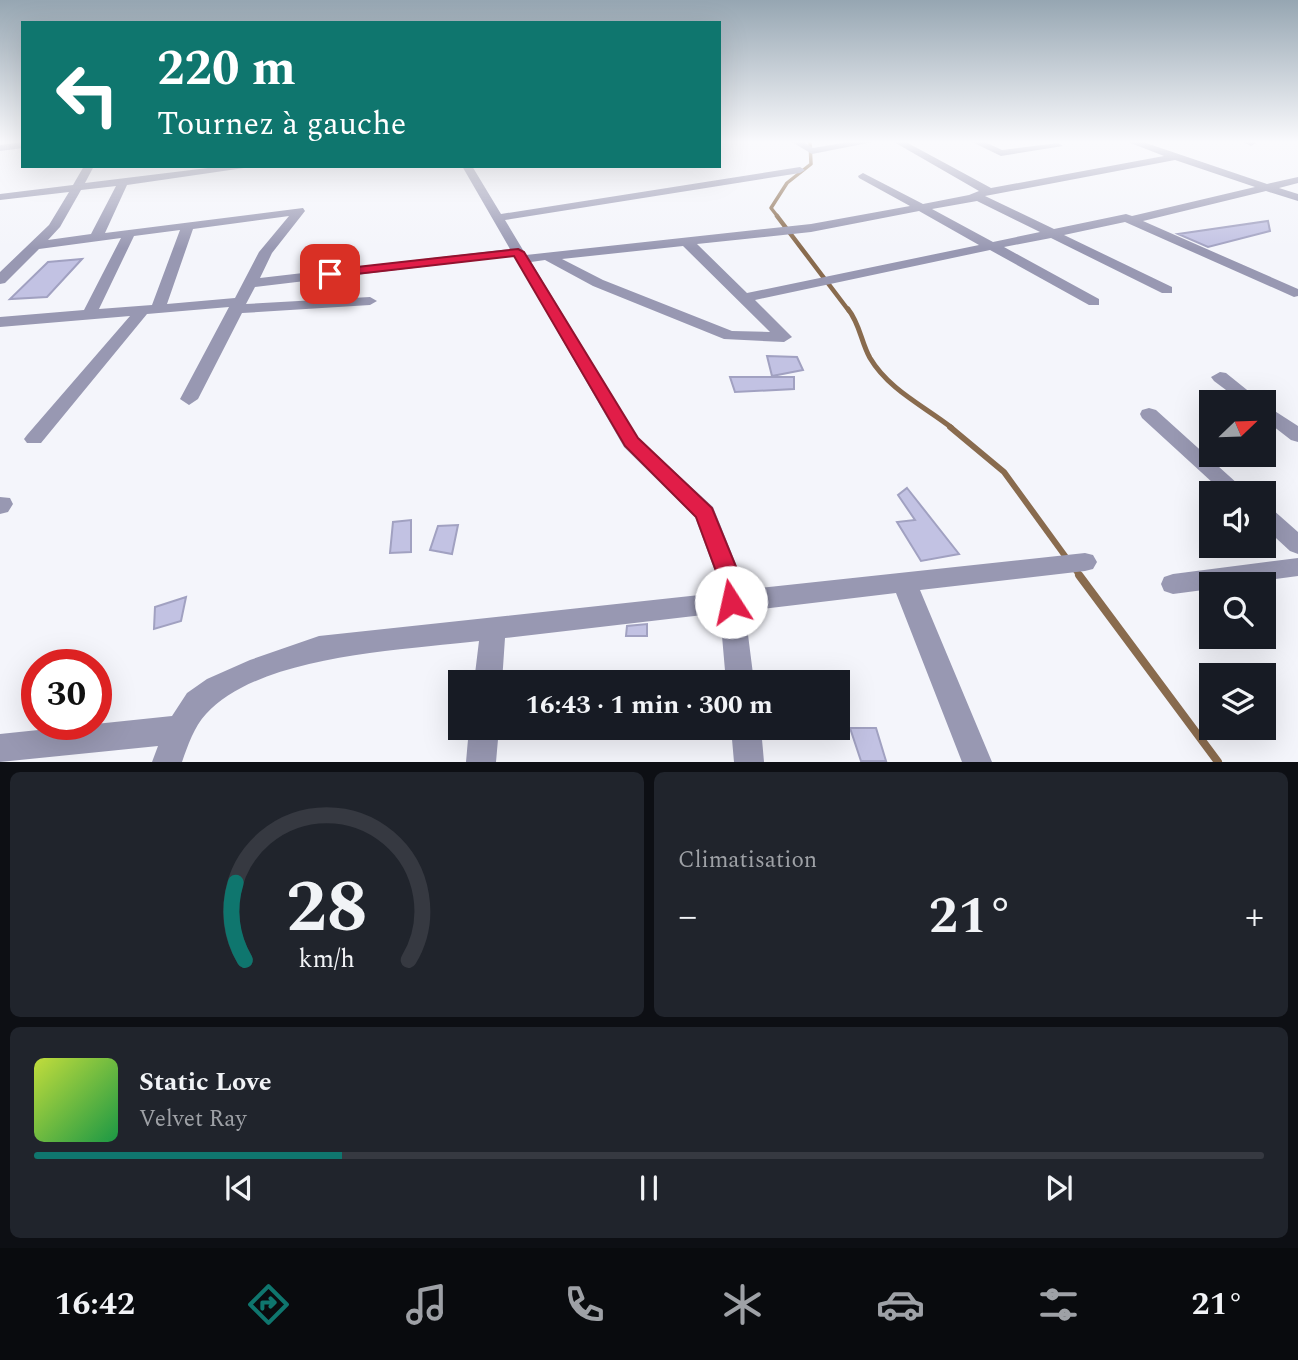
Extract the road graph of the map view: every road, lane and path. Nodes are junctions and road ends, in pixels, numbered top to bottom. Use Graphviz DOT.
graph roads {
  1 [pos="82,178"];
  2 [pos="147,178"];
  3 [pos="474,178"];
  4 [pos="752,178"];
  5 [pos="866,178"];
  6 [pos="955,178"];
  7 [pos="1071,178"];
  8 [pos="1235,178"];
  9 [pos="1298,180"];
  10 [pos="123,182"];
  11 [pos="77,187"];
  12 [pos="1269,189"];
  13 [pos="983,195"];
  14 [pos="0,197"];
  15 [pos="1298,198"];
  16 [pos="921,208"];
  17 [pos="497,218"];
  18 [pos="1131,220"];
  19 [pos="188,226"];
  20 [pos="1052,233"];
  21 [pos="129,234"];
  22 [pos="96,238"];
  23 [pos="686,242"];
  24 [pos="33,246"];
  25 [pos="991,246"];
  26 [pos="529,256"];
  27 [pos="21,258"];
  28 [pos="0,261"];
  29 [pos="0,281"];
  30 [pos="250,283"];
  31 [pos="1167,290"];
  32 [pos="1294,293"];
  33 [pos="744,298"];
  34 [pos="370,301"];
  35 [pos="1094,302"];
  36 [pos="238,306"];
  37 [pos="151,310"];
  38 [pos="89,315"];
  39 [pos="0,322"];
  40 [pos="1220,377"];
  41 [pos="1237,390"];
  42 [pos="189,399"];
  43 [pos="1149,414"];
  44 [pos="1276,419"];
  45 [pos="1298,436"];
  46 [pos="34,439"];
  47 [pos="1224,481"];
  48 [pos="1276,526"];
  49 [pos="1298,545"];
  50 [pos="1085,562"];
  51 [pos="1298,567"];
  52 [pos="904,582"];
  53 [pos="1173,584"];
  54 [pos="731,602"];
  55 [pos="494,628"];
  56 [pos="489,670"];
  57 [pos="739,670"];
  58 [pos="179,729"];
  59 [pos="483,740"];
  60 [pos="747,740"];
  61 [pos="0,749"];
  62 [pos="36,753"];
  63 [pos="167,761"];
  64 [pos="481,761"];
  65 [pos="749,761"];
  66 [pos="977,761"];
  1 -- 11 [label="street"];
  2 -- 10 [label="street"];
  3 -- 17 [label="street"];
  4 -- 17 [label="street"];
  5 -- 16 [label="street"];
  6 -- 13 [label="street"];
  7 -- 13 [label="street"];
  8 -- 12 [label="street"];
  9 -- 12 [label="street"];
  10 -- 11 [label="street"];
  10 -- 22 [label="street"];
  11 -- 14 [label="street"];
  11 -- 24 [label="street"];
  12 -- 15 [label="street"];
  12 -- 18 [label="street"];
  13 -- 16 [label="street"];
  13 -- 20 [label="street"];
  16 -- 23 [label="street"];
  16 -- 25 [label="street"];
  17 -- 26 [label="street"];
  18 -- 20 [label="street"];
  18 -- 32 [label="street"];
  19 -- 21 [label="street"];
  19 -- 30 [label="street"];
  19 -- 37 [label="street"];
  20 -- 25 [label="street"];
  20 -- 31 [label="street"];
  21 -- 22 [label="street"];
  21 -- 38 [label="street"];
  22 -- 24 [label="street"];
  23 -- 26 [label="street"];
  23 -- 33 [label="street"];
  24 -- 27 [label="street"];
  25 -- 33 [label="street"];
  25 -- 35 [label="street"];
  26 -- 30 [label="street"];
  26 -- 33 [label="street"];
  26 -- 54 [label="street"];
  27 -- 28 [label="street"];
  27 -- 29 [label="street"];
  30 -- 36 [label="street"];
  34 -- 36 [label="street"];
  36 -- 37 [label="street"];
  36 -- 42 [label="street"];
  37 -- 38 [label="street"];
  37 -- 46 [label="street"];
  38 -- 39 [label="street"];
  40 -- 41 [label="street"];
  43 -- 47 [label="street"];
  44 -- 45 [label="street"];
  48 -- 49 [label="street"];
  50 -- 52 [label="street"];
  51 -- 53 [label="street"];
  52 -- 54 [label="street"];
  52 -- 66 [label="street"];
  54 -- 55 [label="street"];
  54 -- 57 [label="street"];
  55 -- 56 [label="street"];
  55 -- 58 [label="street"];
  58 -- 62 [label="street"];
  58 -- 63 [label="street"];
  59 -- 64 [label="street"];
  60 -- 65 [label="street"];
  61 -- 62 [label="street"];
}
